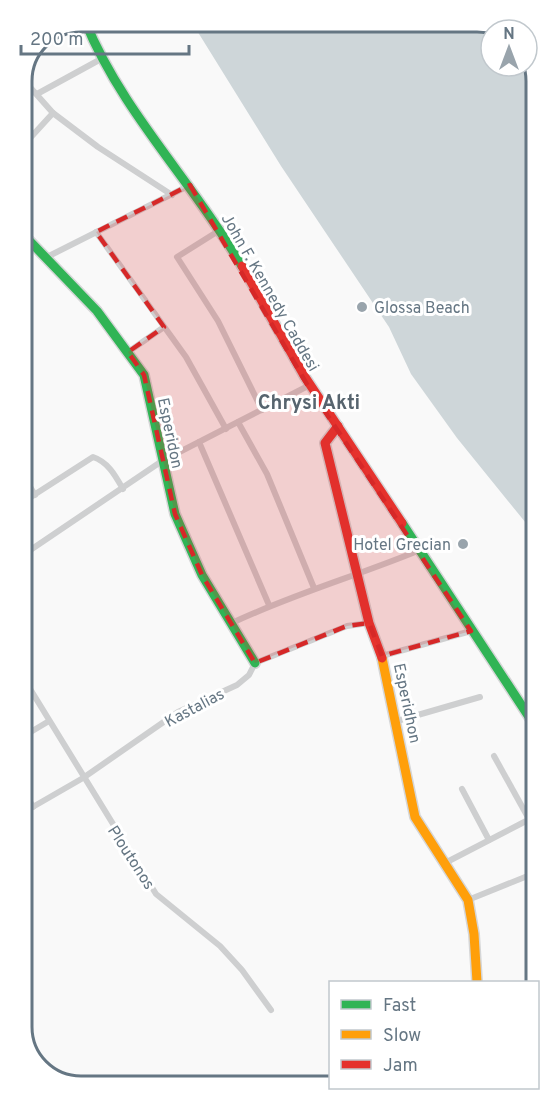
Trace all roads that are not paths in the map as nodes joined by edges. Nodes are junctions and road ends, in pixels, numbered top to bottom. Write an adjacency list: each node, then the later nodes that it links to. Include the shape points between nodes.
1 (90, 32): 2 (street, John F. Kennedy Caddesi)
2 (101, 59): 4 (street); 7 (street, John F. Kennedy Caddesi)
3 (32, 89): 4 (street)
4 (37, 94): 5 (street)
5 (53, 113): 6 (street); 8 (street)
6 (32, 135)
7 (190, 186): 8 (street); 9 (street, John F. Kennedy Caddesi)
8 (172, 195): 10 (street)
9 (220, 230): 15 (street, John F. Kennedy Caddesi); 16 (street, via 177,257 218,321)
10 (96, 232): 12 (street); 13 (street)
11 (32, 242): 12 (street, Esperidon)
12 (47, 256): 14 (street, Esperidon)
13 (164, 327): 14 (street); 19 (street, via 186,357)
14 (128, 352): 21 (street, Esperidon, via 144,375)
15 (308, 386): 16 (street); 18 (street, John F. Kennedy Caddesi)
16 (262, 411): 17 (street)
17 (238, 422): 19 (street); 29 (street, via 267,474)
18 (338, 426): 27 (street, John F. Kennedy Caddesi); 28 (street, Esperidhon, via 325,443)
19 (226, 429): 20 (street)
20 (199, 442): 21 (street); 30 (street)
21 (162, 461): 22 (street); 31 (street, Esperidon, via 175,514 202,575)
22 (123, 489): 24 (street, via 107,465 93,457); 26 (street)
23 (32, 490): 24 (street)
24 (35, 495): 25 (street)
25 (32, 497)
26 (32, 549)
27 (420, 550): 28 (street); 33 (street, John F. Kennedy Caddesi)
28 (357, 576): 29 (street); 32 (street, Esperidhon)
29 (314, 588): 30 (street)
30 (270, 605): 31 (street)
31 (232, 623): 35 (street, Esperidon)
32 (369, 623): 34 (street, Esperidhon); 35 (street, Kastalias, via 347,626)
33 (471, 631): 34 (street); 38 (street, John F. Kennedy Caddesi)
34 (382, 656): 40 (street, Esperidhon)
35 (255, 663): 43 (street, Kastalias, via 237,685 178,712)
36 (32, 692): 39 (street, Ploutonos)
37 (480, 697): 40 (street)
38 (526, 713)
39 (49, 721): 41 (street); 43 (street, Ploutonos)
40 (398, 721): 49 (street, Esperidhon, via 415,817)
41 (32, 731)
42 (494, 756): 46 (street)
43 (83, 778): 45 (street, Kastalias); 53 (street, Ploutonos, via 156,894 220,946)
44 (462, 789): 48 (street)
45 (33, 807)
46 (526, 816)
47 (526, 821): 48 (street)
48 (489, 840): 49 (street)
49 (445, 863): 51 (street, Esperidhon)
50 (526, 877): 51 (street)
51 (468, 900): 52 (street, Esperidhon)
52 (477, 981)
53 (271, 1010)

